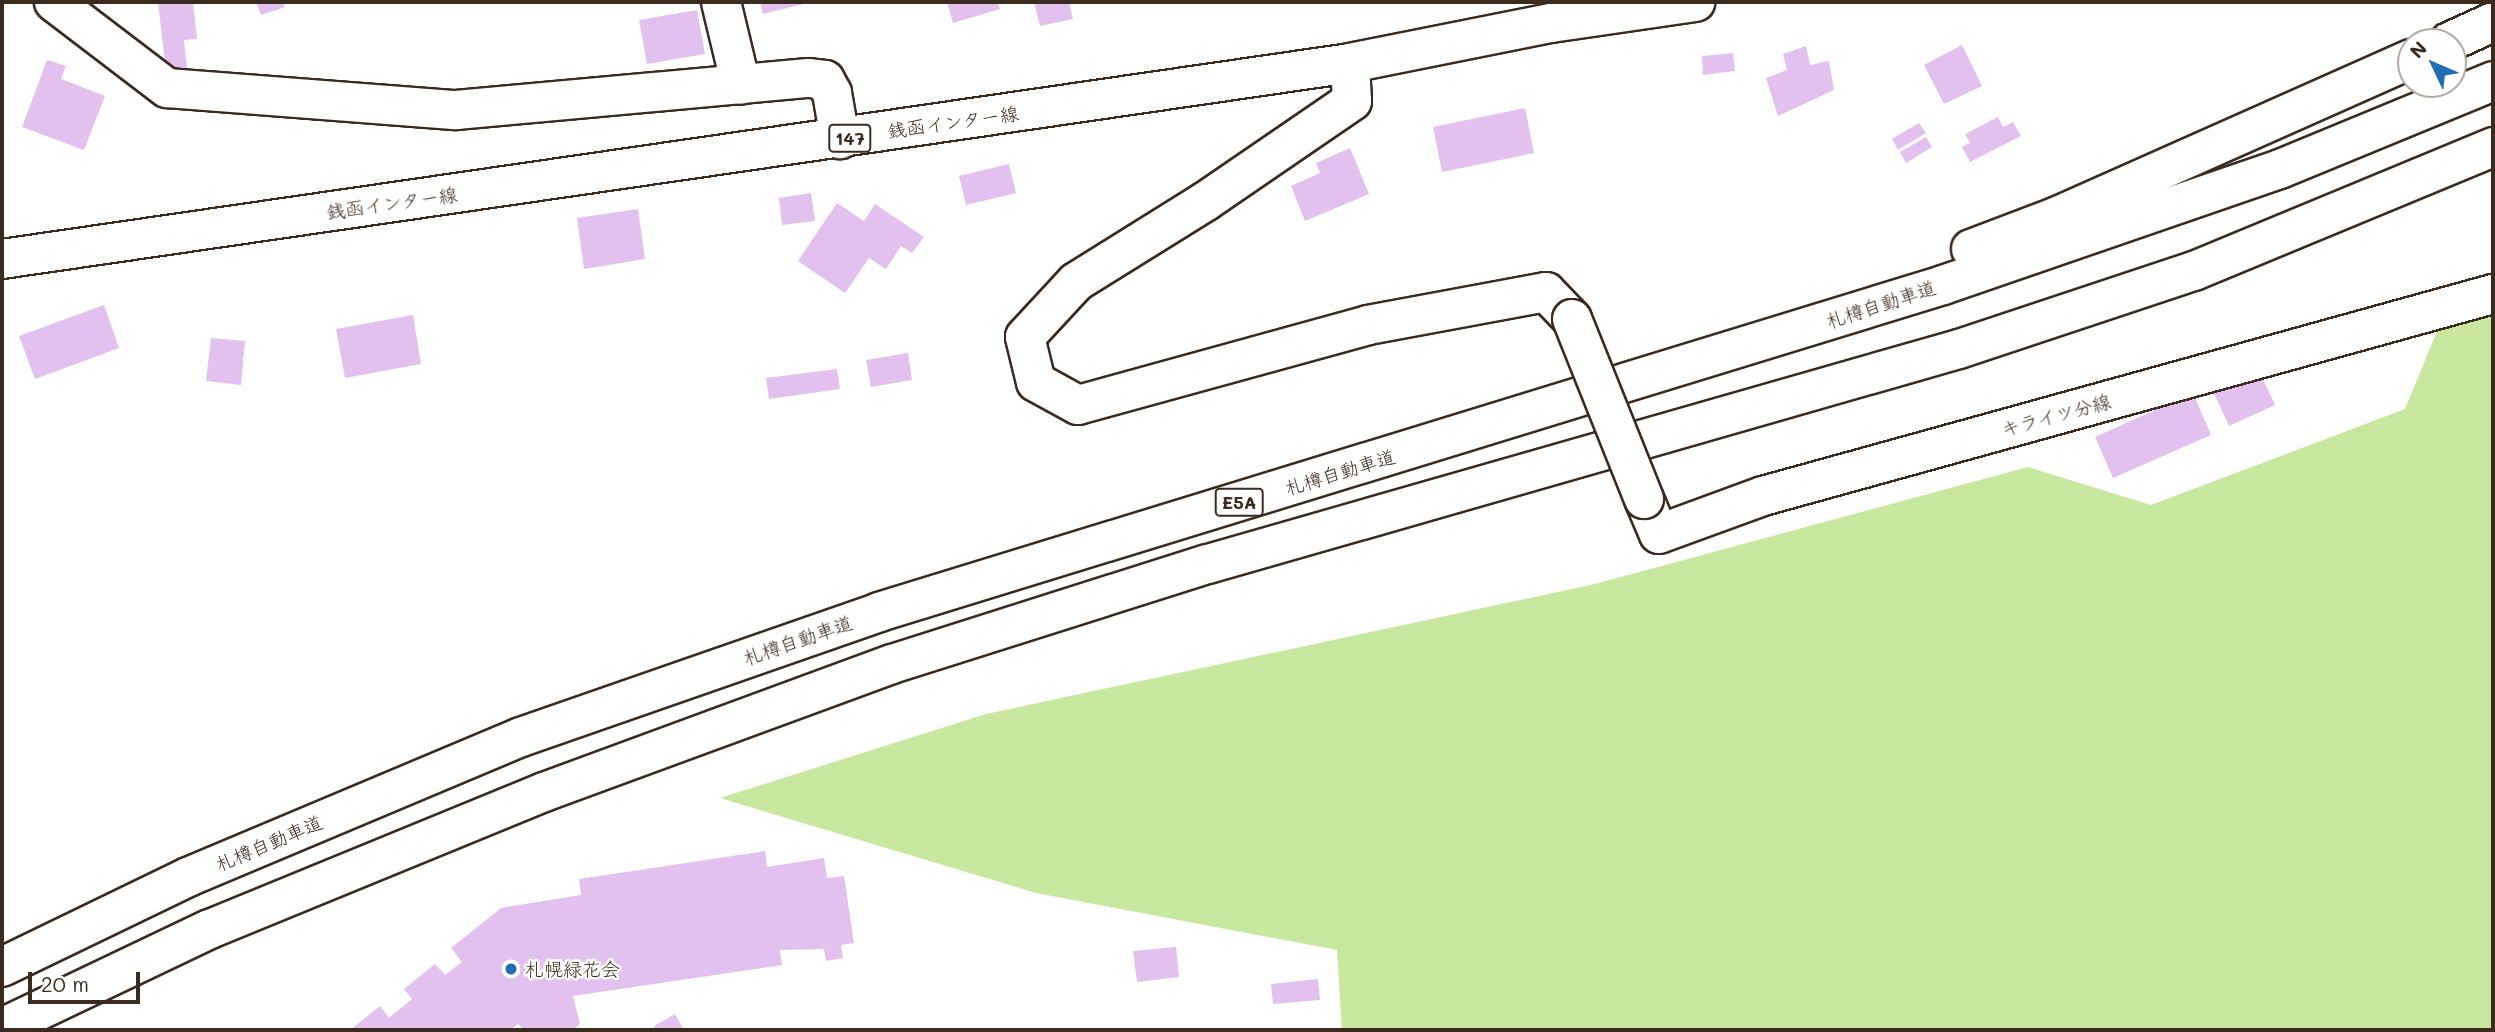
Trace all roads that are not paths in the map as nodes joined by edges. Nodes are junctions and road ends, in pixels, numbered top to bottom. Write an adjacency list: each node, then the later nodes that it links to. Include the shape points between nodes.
1 (54, 2): 10 (main road, via 167,88 456,110)
2 (721, 2): 10 (main road)
3 (1695, 2): 4 (main road, 銭函インター線 / 147)
4 (1550, 13): 7 (main road, 銭函インター線 / 147)
5 (2493, 22): 6 (main road)
6 (2467, 34)
7 (1350, 63): 11 (main road, 銭函インター線 / 147); 16 (main road, キライツ分線, bridge, via 1352,101 1206,201 1076,282 1025,337 1036,382 1078,405 1368,326 1546,292 1572,319 1659,534 1763,496)
8 (2397, 64): 17 (main road, via 2058,216 1747,332)
9 (2493, 81): 17 (main road, 札樽自動車道 / E5A, via 2280,170 1943,285)
10 (741, 85): 11 (main road, via 779,79 825,80 832,93)
11 (840, 139): 14 (main road, 銭函インター線 / 147)
12 (2493, 147): 15 (main road)
13 (2493, 169): 15 (main road, via 2306,243)
14 (2, 259)
15 (2194, 271): 19 (main road, via 1959,349 1208,564 892,664 518,802 210,929)
16 (2493, 294)
17 (1664, 373): 18 (main road, 札樽自動車道 / E5A, via 879,612 521,737 188,877)
18 (2, 967)
19 (2, 1028)

